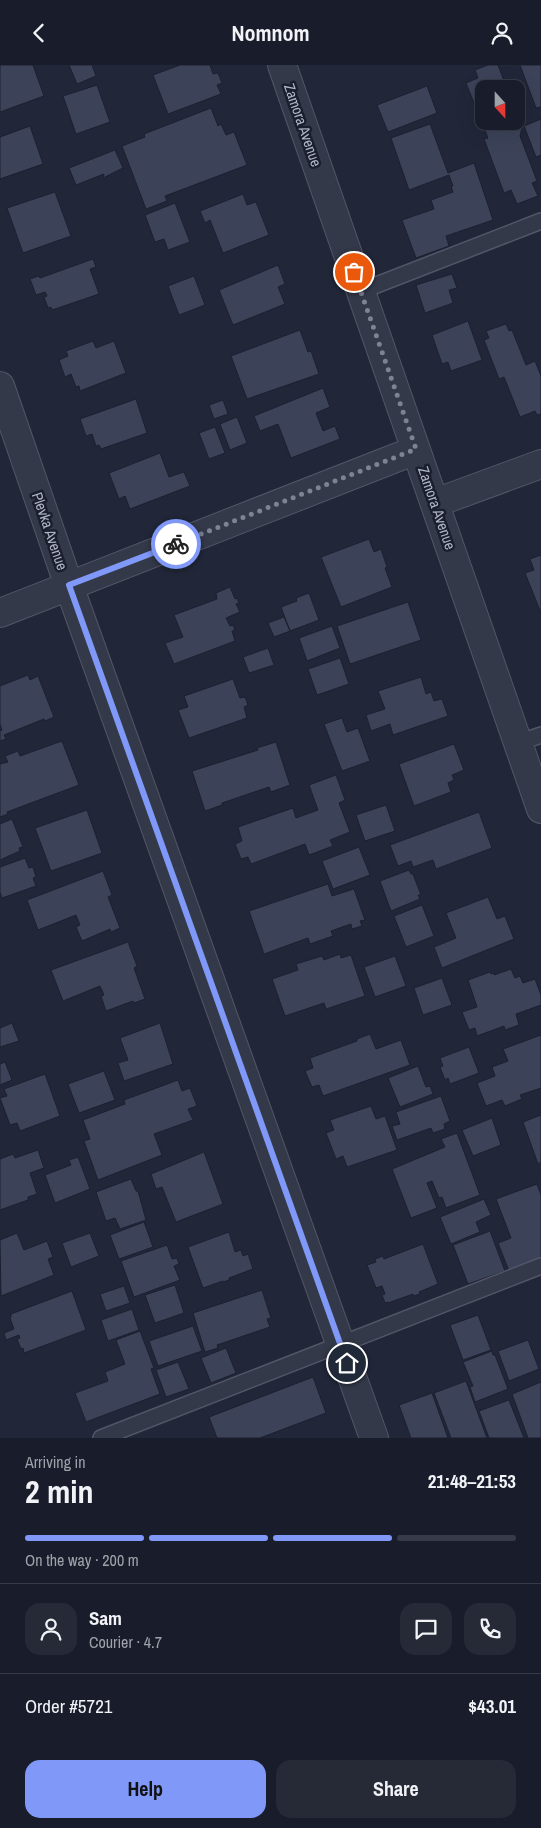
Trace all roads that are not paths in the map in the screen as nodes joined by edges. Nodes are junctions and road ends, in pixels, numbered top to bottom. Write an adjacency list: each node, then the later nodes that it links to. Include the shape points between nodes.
1 (282, 65): 3 (street, Zamora Avenue)
2 (541, 221): 3 (lane)
3 (361, 291): 5 (street, Zamora Avenue)
4 (0, 386): 8 (street, Plevka Avenue)
5 (416, 449): 7 (street, Zamora Avenue); 8 (street)
6 (541, 464): 7 (street)
7 (435, 503): 10 (street, Zamora Avenue)
8 (69, 585): 9 (street); 13 (street, Plevka Avenue)
9 (0, 613)
10 (530, 739): 11 (street, Zamora Avenue)
11 (541, 809)
12 (541, 1265): 13 (lane)
13 (340, 1344): 14 (lane); 15 (street, Plevka Avenue)
14 (101, 1438)
15 (374, 1438)

